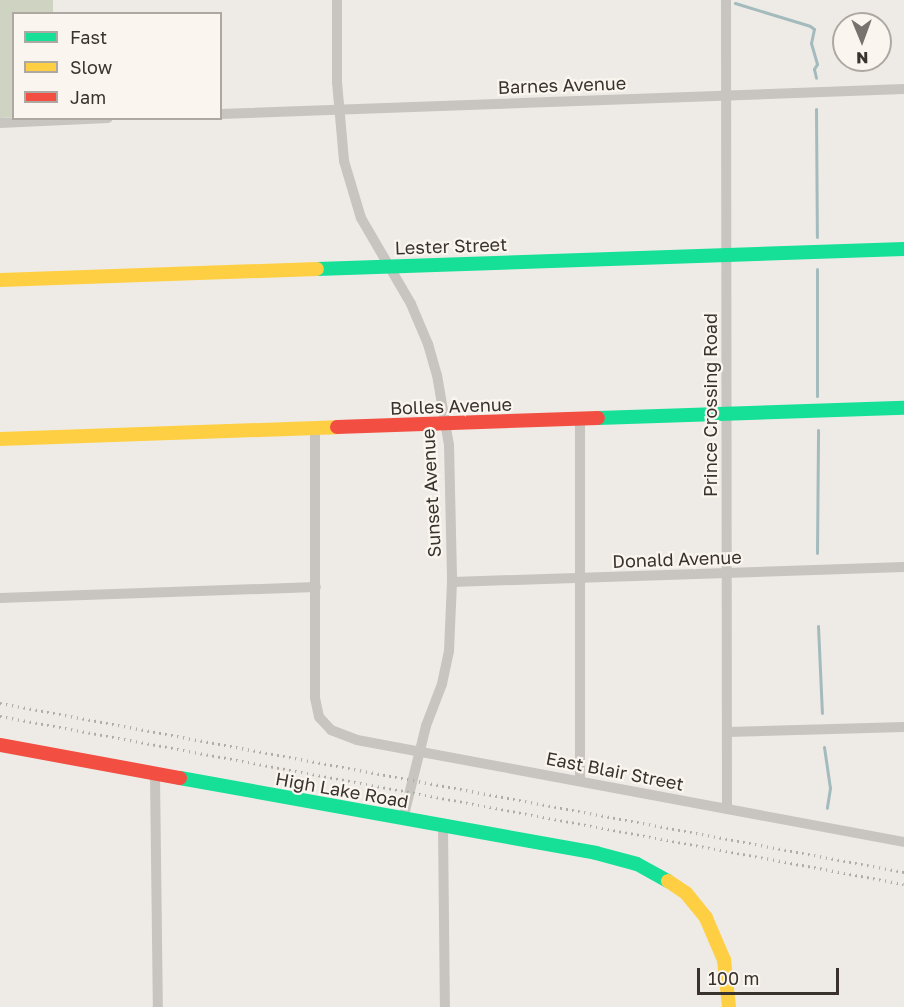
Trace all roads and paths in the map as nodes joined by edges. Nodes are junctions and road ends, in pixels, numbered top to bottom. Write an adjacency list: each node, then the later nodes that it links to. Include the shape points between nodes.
1 (337, 0): 5 (street, Sunset Avenue)
2 (726, 0): 4 (street, Prince Crossing Road)
3 (904, 89): 4 (street, Barnes Avenue)
4 (726, 95): 5 (street, Barnes Avenue); 10 (street, Prince Crossing Road)
5 (338, 109): 6 (street, Barnes Avenue); 11 (street, Sunset Avenue, via 351,189 372,240)
6 (222, 114)
7 (65, 120): 8 (street)
8 (0, 123)
9 (904, 249): 10 (street, Lester Street)
10 (726, 255): 11 (street, Lester Street); 14 (street, Prince Crossing Road)
11 (388, 266): 12 (street, Lester Street); 16 (street, Sunset Avenue, via 428,344)
12 (0, 280)
13 (904, 408): 14 (street, Bolles Avenue)
14 (726, 414): 15 (street, Bolles Avenue); 20 (street, Prince Crossing Road)
15 (580, 419): 16 (street, Bolles Avenue); 21 (street)
16 (445, 424): 17 (street, Bolles Avenue); 22 (street, Sunset Avenue, via 450,468)
17 (315, 429): 18 (street, Bolles Avenue); 23 (street)
18 (0, 439)
19 (904, 567): 20 (street, Donald Avenue)
20 (726, 573): 21 (street, Donald Avenue); 26 (street, Prince Crossing Road)
21 (580, 578): 22 (street, Donald Avenue); 30 (street)
22 (452, 582): 28 (street, Sunset Avenue, via 446,669)
23 (316, 587): 24 (street); 28 (street, East Blair Street, via 315,698 319,717 347,738)
24 (0, 598)
25 (904, 727): 26 (street)
26 (727, 732): 31 (street, Prince Crossing Road)
27 (0, 746): 29 (street, High Lake Road)
28 (419, 751): 30 (street, East Blair Street); 32 (street, Sunset Avenue)
29 (155, 774): 32 (street, High Lake Road); 35 (street)
30 (580, 781): 31 (street, East Blair Street)
31 (727, 809): 34 (street, East Blair Street)
32 (403, 819): 33 (street, High Lake Road)
33 (442, 826): 36 (street); 37 (street, High Lake Road, via 622,859 673,883 698,906 714,930 724,960)
34 (904, 842)
35 (158, 1007)
36 (445, 1007)
37 (729, 1007)

